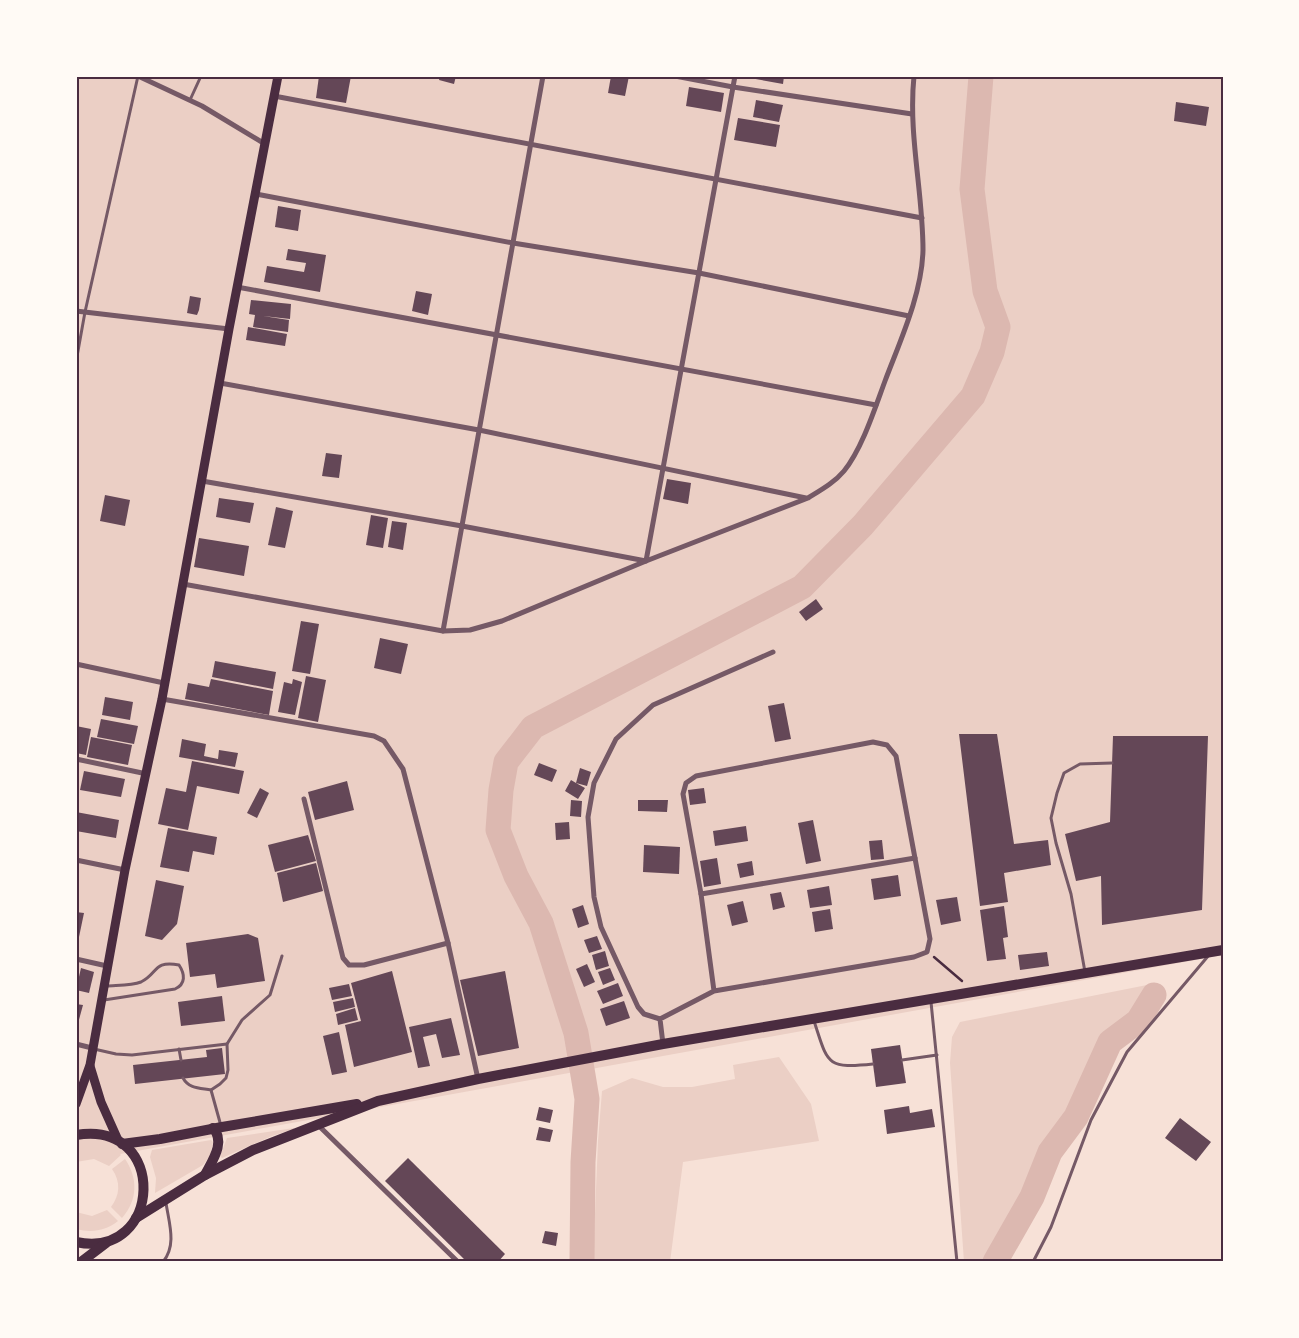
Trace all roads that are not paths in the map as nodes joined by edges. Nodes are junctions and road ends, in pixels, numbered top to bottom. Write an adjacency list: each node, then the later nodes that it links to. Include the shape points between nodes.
1 (138, 76): 10 (street); 21 (lane)
2 (201, 76): 10 (lane)
3 (278, 76): 9 (main road)
4 (543, 76): 13 (street)
5 (675, 76): 8 (street)
6 (735, 76): 8 (street)
7 (914, 76): 11 (street)
8 (733, 87): 11 (street); 14 (street)
9 (274, 96): 12 (main road); 13 (street)
10 (190, 100): 12 (street)
11 (912, 114): 16 (street)
12 (266, 144): 15 (main road)
13 (531, 145): 14 (street); 17 (street)
14 (716, 179): 16 (street); 18 (street)
15 (256, 194): 17 (street); 19 (main road)
16 (922, 218): 22 (street, via 923,252)
17 (513, 243): 18 (street); 24 (street)
18 (699, 273): 22 (street); 26 (street)
19 (238, 287): 23 (main road); 24 (street)
20 (76, 311): 21 (street)
21 (85, 312): 23 (street); 25 (lane)
22 (909, 316): 28 (street)
23 (229, 329): 27 (main road)
24 (496, 336): 26 (street); 29 (street)
25 (76, 362)
26 (682, 368): 28 (street); 30 (street)
27 (220, 383): 29 (street); 31 (main road)
28 (876, 405): 32 (street, via 855,454 844,470 829,486)
29 (479, 430): 30 (street); 33 (street)
30 (663, 469): 32 (street); 34 (street)
31 (202, 481): 33 (street); 35 (main road)
32 (808, 498): 34 (street)
33 (462, 526): 34 (street); 36 (street)
34 (646, 560): 36 (street, via 502,622 470,630)
35 (183, 584): 36 (street); 39 (main road)
36 (443, 631)
37 (773, 652): 60 (street, via 653,705 616,739 594,783 588,817 594,897 601,927 638,1007 644,1014)
38 (76, 664): 39 (street)
39 (164, 683): 40 (main road)
40 (162, 699): 43 (main road); 49 (street, via 374,736 384,741 403,769)
41 (76, 759): 43 (street)
42 (1112, 763): 55 (lane, via 1080,764 1064,774 1051,818 1071,894)
43 (147, 774): 47 (main road)
44 (304, 799): 49 (street, via 343,958 349,965 364,965)
45 (915, 858): 48 (street); 48 (street, via 896,756 887,744 873,742 696,776 686,783 683,794); 57 (street, via 930,938 927,952 914,957)
46 (76, 860): 47 (street)
47 (125, 870): 54 (main road)
48 (701, 894): 57 (street)
49 (448, 943): 73 (street)
50 (1223, 950): 51 (main road)
51 (1212, 951): 55 (main road); 90 (lane, via 1127,1052 1090,1120 1051,1227)
52 (282, 956): 63 (lane, via 270,995 242,1020)
53 (76, 959): 54 (street)
54 (107, 966): 56 (main road)
55 (1085, 972): 58 (main road)
56 (104, 986): 59 (main road); 59 (lane, via 142,981 156,968 171,964 178,965 184,979 175,989)
57 (714, 991): 60 (street)
58 (931, 999): 61 (main road); 67 (lane)
59 (101, 1001): 65 (main road)
60 (660, 1019): 64 (street)
61 (813, 1020): 64 (main road); 70 (lane, via 824,1053 834,1063 848,1067)
62 (76, 1044): 65 (street)
63 (227, 1044): 66 (lane); 74 (lane, via 226,1078)
64 (663, 1044): 73 (main road)
65 (92, 1048): 66 (lane, via 116,1054); 71 (main road)
66 (179, 1049): 68 (lane)
67 (937, 1055): 69 (lane); 89 (lane)
68 (180, 1060)
69 (902, 1060)
70 (873, 1064)
71 (90, 1066): 76 (main road); 80 (main road, via 101,1102)
72 (183, 1078): 74 (lane, via 193,1087)
73 (478, 1079): 75 (main road)
74 (211, 1090): 78 (lane)
75 (378, 1101): 77 (main road); 78 (main road)
76 (76, 1104)
77 (318, 1124): 81 (main road, via 253,1150); 88 (street)
78 (218, 1127): 80 (main road, via 160,1139); 81 (main road, via 217,1149)
79 (76, 1135): 80 (main road, via 97,1134)
80 (120, 1142): 83 (main road, via 137,1160 144,1180 144,1197)
81 (205, 1175): 82 (main road)
82 (166, 1200): 83 (main road); 87 (lane, via 172,1240 170,1252)
83 (136, 1218): 84 (main road)
84 (113, 1238): 85 (main road, via 97,1243); 86 (main road)
85 (76, 1242)
86 (81, 1262)
87 (163, 1262)
88 (458, 1262)
89 (957, 1262)
90 (1033, 1262)

